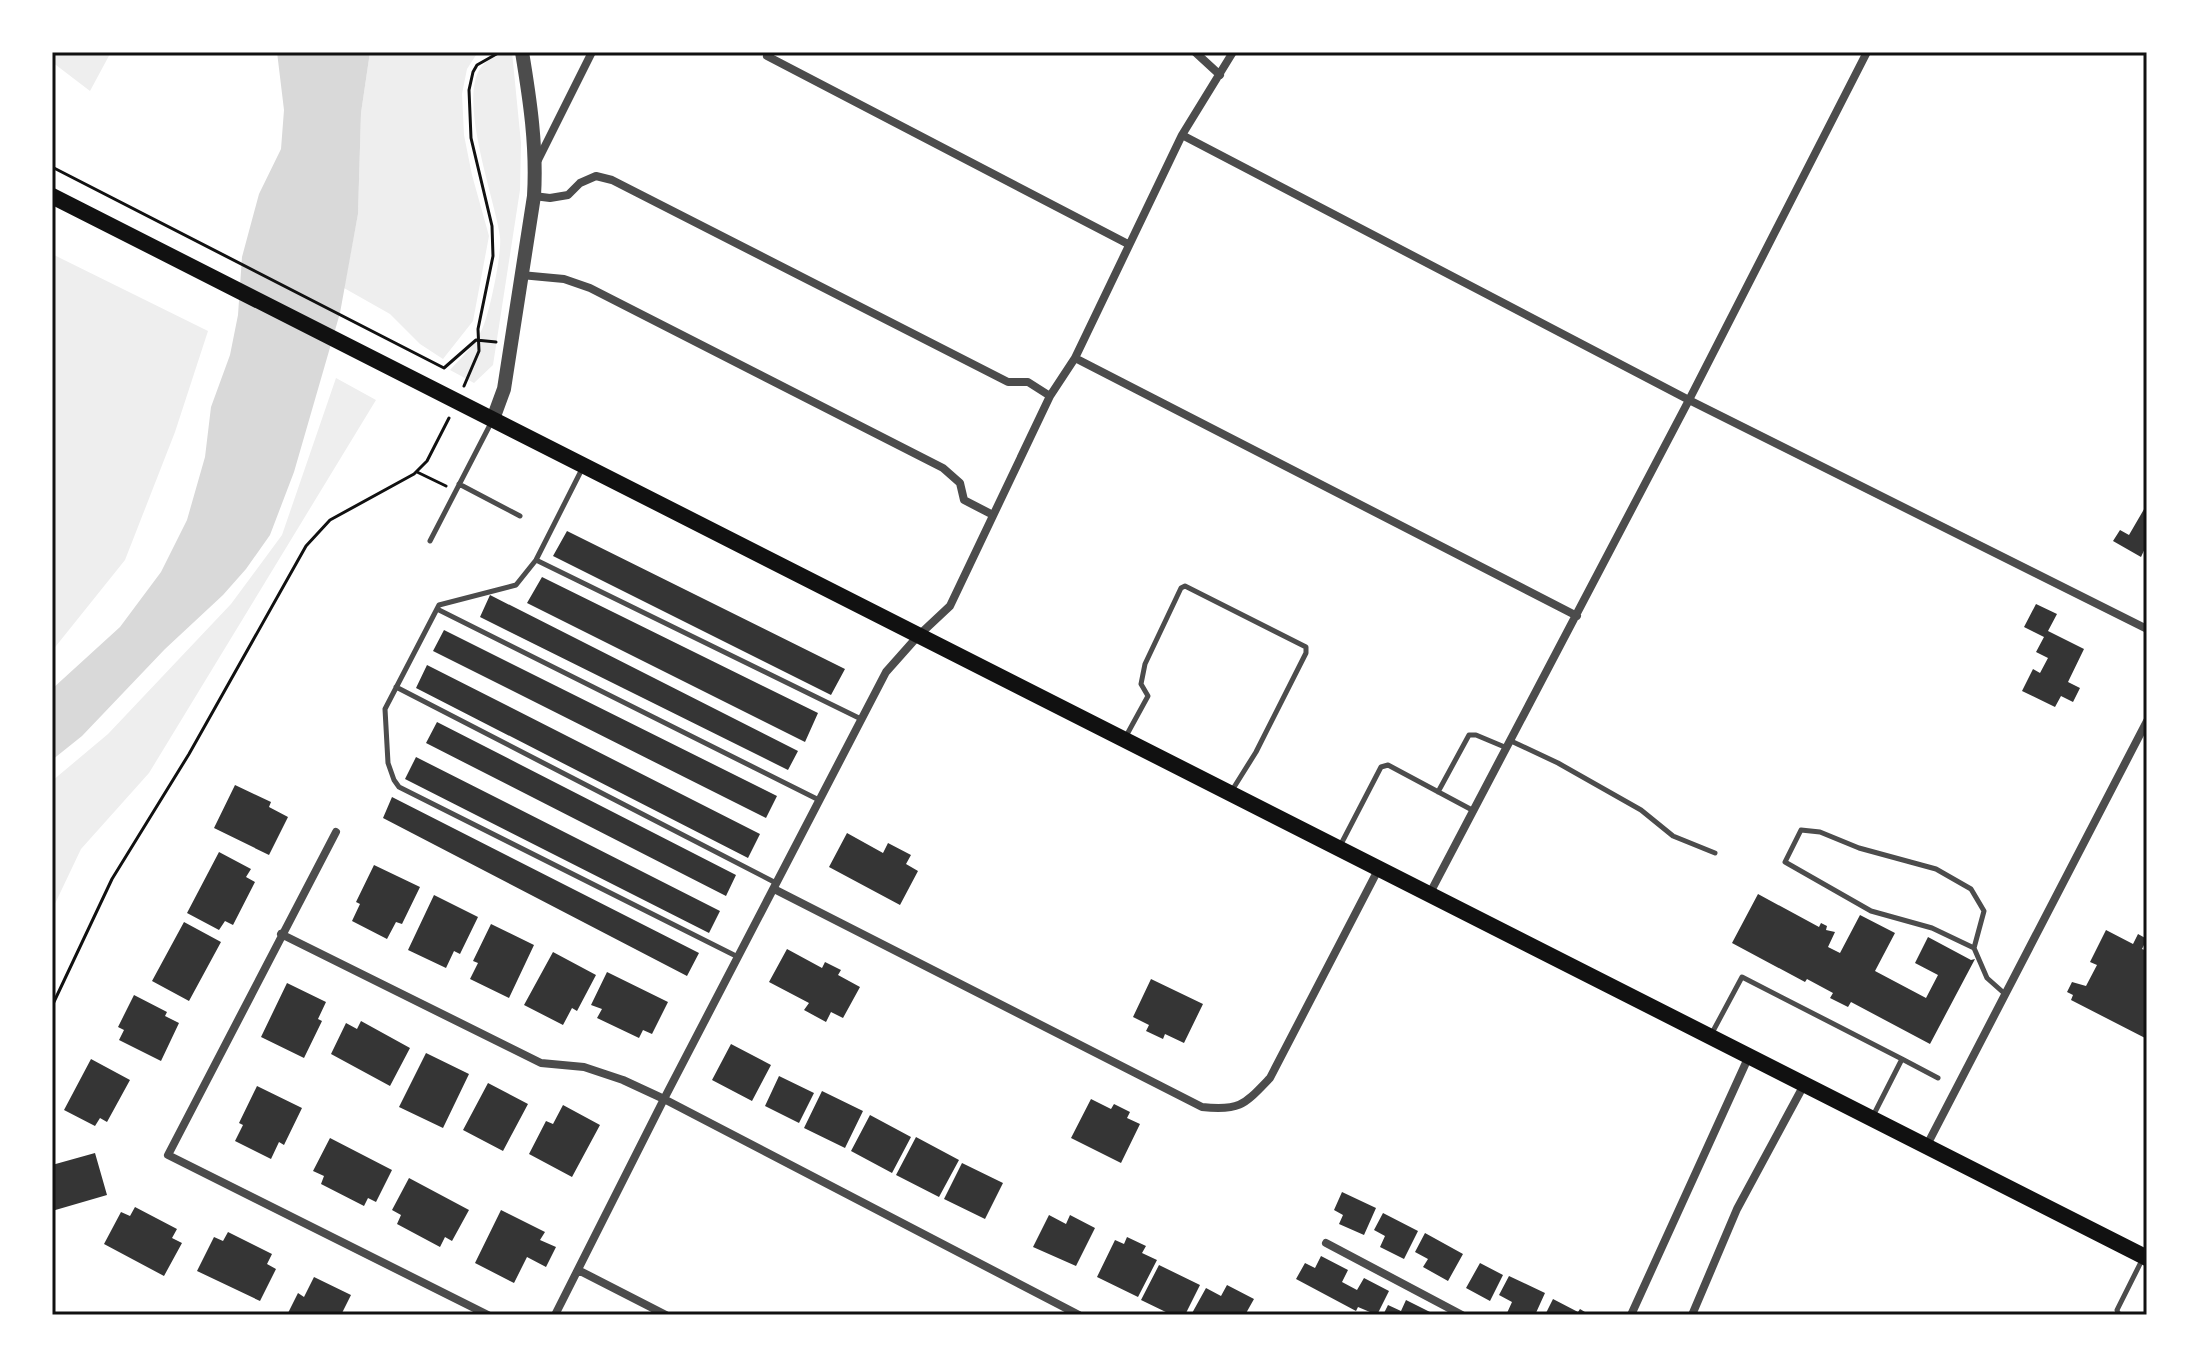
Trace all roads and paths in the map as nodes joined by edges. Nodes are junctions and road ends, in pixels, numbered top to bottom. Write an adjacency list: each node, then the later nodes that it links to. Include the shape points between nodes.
1 (500, 52): 16 (path, via 477,65 469,90 471,138 493,237)
2 (522, 52): 10 (street)
3 (592, 52): 10 (street)
4 (1195, 52): 8 (street)
5 (1233, 52): 8 (street)
6 (1867, 52): 19 (street)
7 (767, 56): 14 (street)
8 (1220, 75): 9 (street)
9 (1182, 135): 14 (street); 19 (street)
10 (536, 165): 13 (street)
11 (52, 167): 16 (path, via 444,368)
12 (52, 196): 20 (main road)
13 (534, 196): 15 (street); 18 (street, via 568,195 596,176 612,180 1008,382 1028,382)
14 (1128, 244): 17 (street)
15 (521, 275): 21 (street, via 504,389); 26 (street, via 564,279 590,288 943,468 960,483 964,500)
16 (476, 340): 20 (path, via 477,358)
17 (1075, 358): 18 (street); 31 (street)
18 (1050, 396): 26 (street)
19 (1689, 400): 31 (street); 32 (street)
20 (457, 401): 21 (main road); 23 (path)
21 (493, 419): 22 (main road); 24 (lane)
22 (584, 465): 29 (lane); 33 (main road)
23 (417, 472): 25 (path); 53 (path, via 330,520 306,546 112,879)
24 (459, 484): 25 (lane); 27 (lane)
25 (456, 491): 28 (lane)
26 (993, 515): 33 (street, via 950,606)
27 (520, 516)
28 (430, 541)
29 (536, 560): 30 (lane, via 516,585); 35 (lane)
30 (437, 609): 34 (lane); 41 (lane)
31 (1577, 616): 38 (street)
32 (2147, 629)
33 (918, 636): 35 (street, via 886,672); 37 (main road)
34 (396, 687): 47 (lane); 51 (lane, via 385,709 388,763 399,787)
35 (862, 720): 41 (street)
36 (2147, 721): 52 (street)
37 (1124, 739): 40 (main road); 40 (lane, via 1148,696 1141,684 1145,664 1185,586 1306,647)
38 (1509, 744): 39 (lane, via 1469,735); 42 (street); 45 (lane, via 1558,763 1641,810 1673,836)
39 (1438, 792): 42 (lane); 44 (lane, via 1388,765 1381,767)
40 (1231, 793): 44 (main road)
41 (820, 801): 47 (street)
42 (1474, 811): 48 (street)
43 (336, 832): 49 (street)
44 (1340, 847): 46 (main road)
45 (1715, 853)
46 (1380, 868): 47 (street, via 1270,1078 1246,1103 1225,1109 1202,1107); 48 (main road)
47 (776, 886): 51 (street)
48 (1430, 893): 54 (main road)
49 (281, 934): 59 (street, via 541,1063 584,1067); 65 (street, via 168,1155)
50 (1974, 948): 50 (lane, via 1932,928 1871,911 1785,862 1801,830 1936,869 1971,889 1984,911); 52 (lane, via 1987,978)
51 (738, 957): 59 (street)
52 (2005, 994): 61 (street)
53 (52, 1006)
54 (1710, 1035): 55 (main road); 56 (lane, via 1742,977)
55 (1749, 1055): 58 (main road); 70 (street)
56 (1902, 1059): 57 (lane); 60 (lane)
57 (1938, 1078)
58 (1805, 1083): 60 (main road); 71 (street, via 1737,1209)
59 (664, 1099): 64 (street); 68 (street)
60 (1872, 1117): 61 (main road)
61 (1927, 1145): 63 (main road)
62 (1326, 1243): 69 (street)
63 (2145, 1257): 72 (lane)
64 (580, 1271): 66 (street); 67 (street)
65 (488, 1315)
66 (555, 1315)
67 (666, 1315)
68 (1079, 1315)
69 (1462, 1315)
70 (1631, 1315)
71 (1692, 1315)
72 (2119, 1315)

